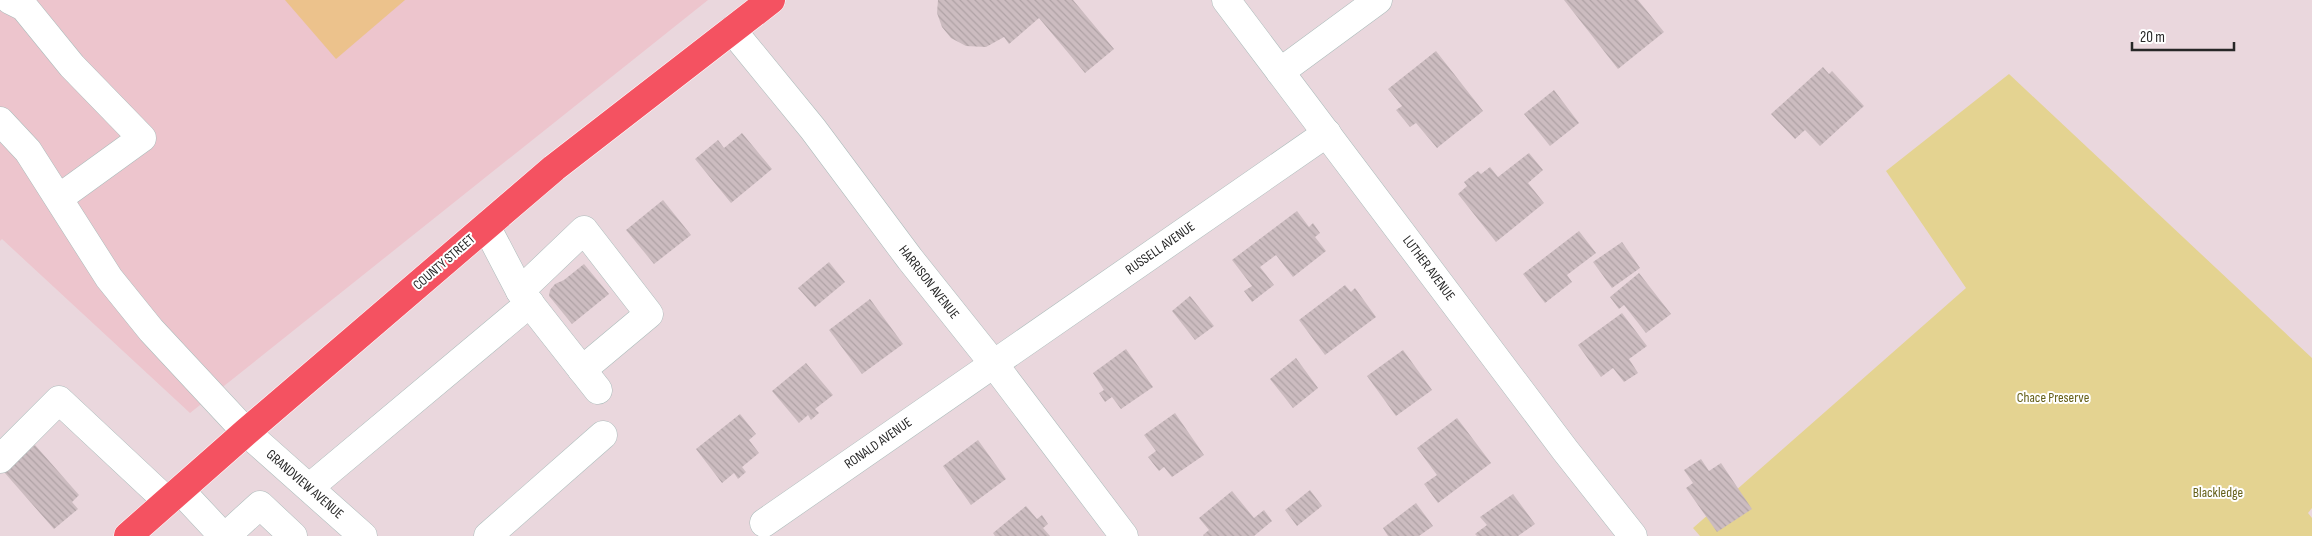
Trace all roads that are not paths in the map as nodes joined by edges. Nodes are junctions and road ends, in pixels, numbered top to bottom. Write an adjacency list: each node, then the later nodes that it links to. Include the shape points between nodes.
1 (10, 0): 9 (street, via 24,7 72,66 142,138)
2 (771, 0): 5 (main road, COUNTY STREET)
3 (1226, 0): 6 (street, LUTHER AVENUE)
4 (1378, 0): 6 (street)
5 (732, 30): 10 (main road, COUNTY STREET, via 554,168); 12 (street, HARRISON AVENUE)
6 (1280, 72): 8 (street, LUTHER AVENUE)
7 (0, 121): 9 (street, GRANDVIEW AVENUE, via 28,151)
8 (1326, 132): 12 (street, RUSSELL AVENUE); 25 (street, LUTHER AVENUE)
9 (59, 198): 13 (street, GRANDVIEW AVENUE, via 124,298)
10 (486, 226): 11 (street); 13 (main road, COUNTY STREET)
11 (525, 297): 11 (street, via 584,230 649,314 590,380); 16 (street)
12 (993, 363): 18 (street, RONALD AVENUE); 24 (street, HARRISON AVENUE)
13 (246, 432): 16 (street, GRANDVIEW AVENUE); 17 (main road, COUNTY STREET)
14 (603, 435): 23 (street)
15 (0, 459): 17 (street, via 59,400)
16 (310, 487): 22 (street, GRANDVIEW AVENUE)
17 (174, 496): 19 (main road, COUNTY STREET); 20 (street)
18 (764, 523)
19 (128, 536)
20 (224, 536): 21 (street, via 260,504)
21 (293, 536)
22 (363, 536)
23 (488, 536)
24 (1124, 536)
25 (1633, 536)

